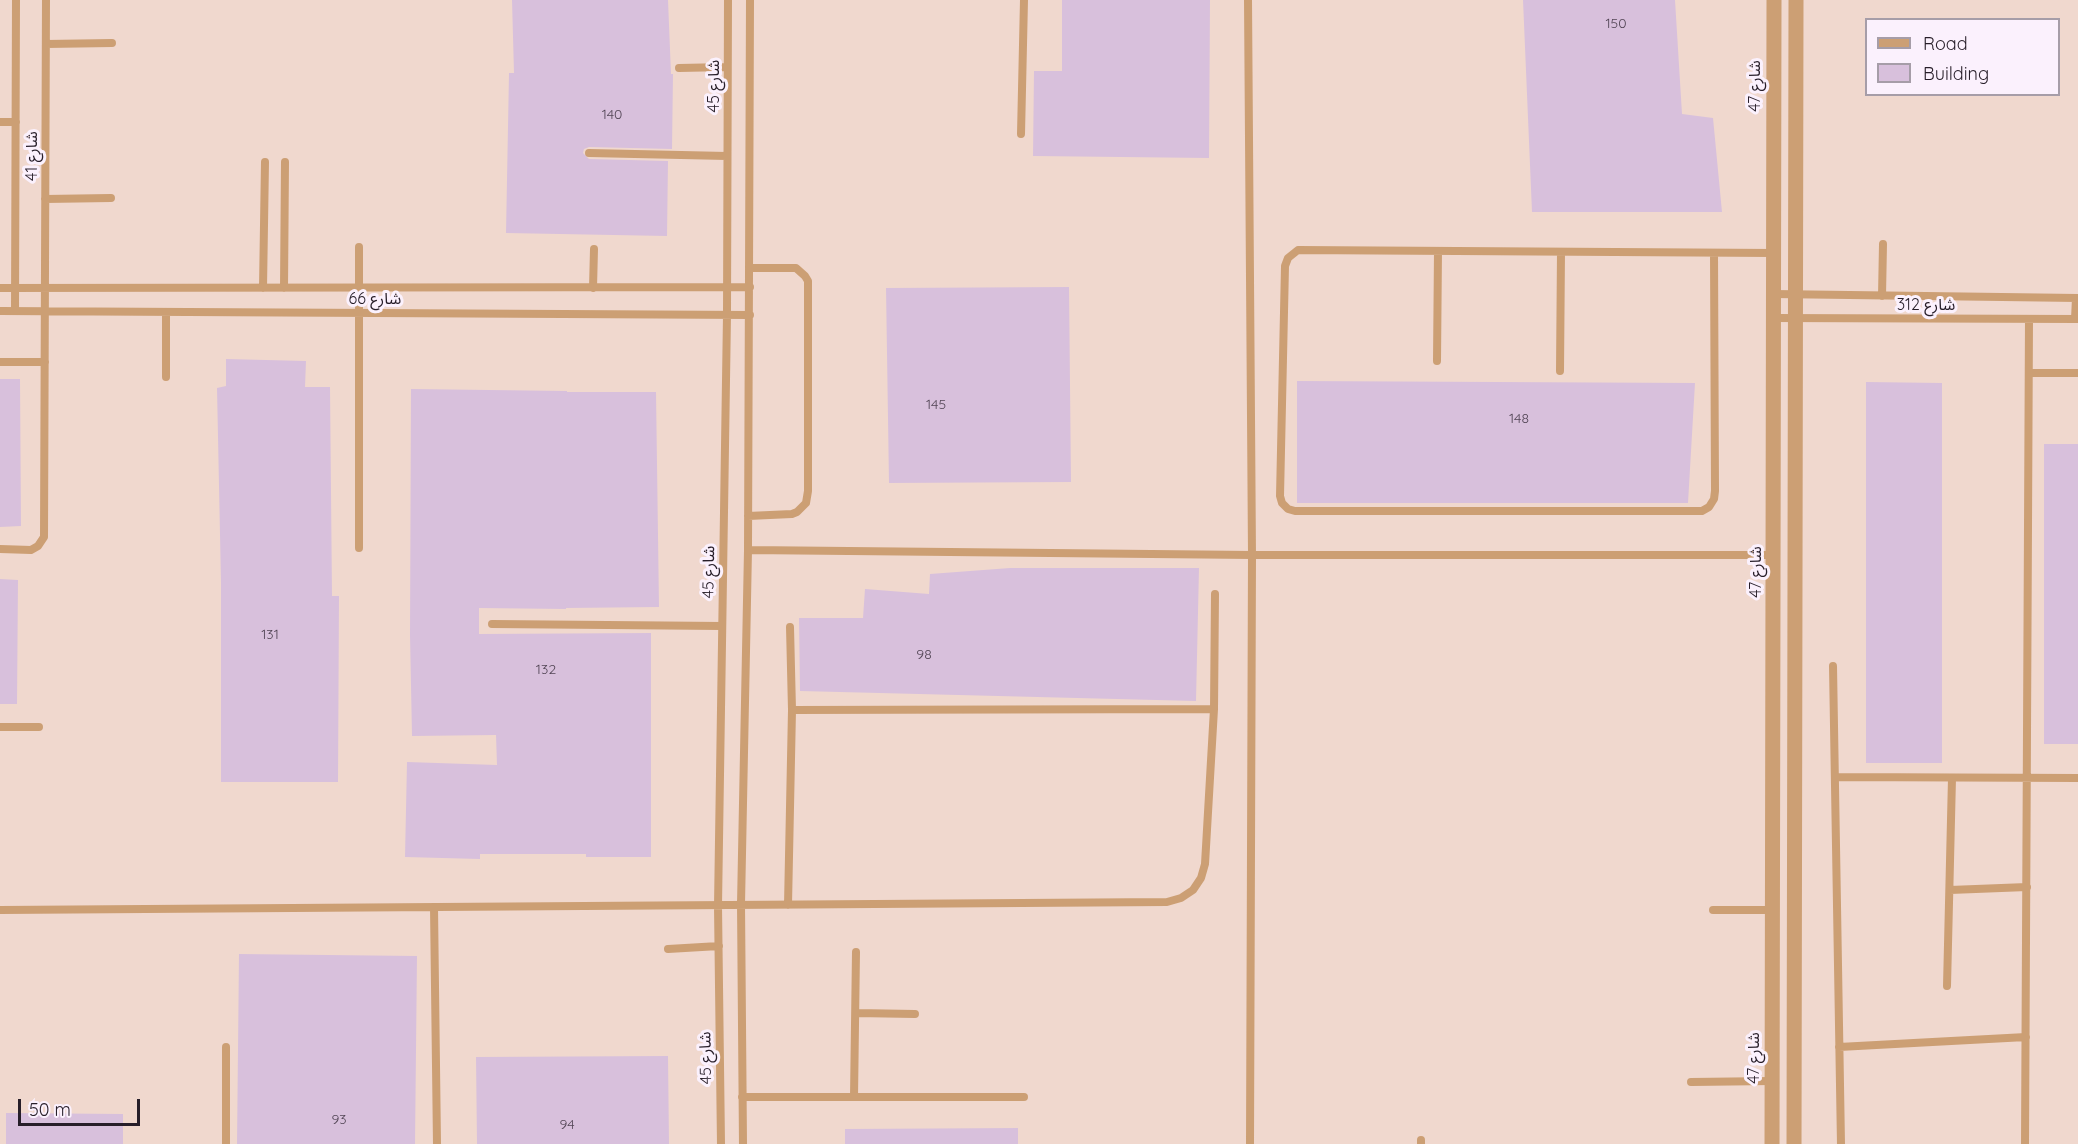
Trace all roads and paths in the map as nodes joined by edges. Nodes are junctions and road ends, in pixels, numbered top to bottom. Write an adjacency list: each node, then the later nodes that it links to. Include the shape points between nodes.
1 (16, 0): 14 (lane, شارع 41)
2 (46, 0): 10 (lane, شارع 41)
3 (728, 0): 12 (lane, شارع 45)
4 (750, 0): 29 (lane)
5 (1024, 0): 15 (lane)
6 (1248, 0): 65 (lane)
7 (1774, 0): 28 (street, شارع 47)
8 (1796, 0): 40 (street)
9 (112, 43): 10 (lane)
10 (46, 44): 21 (lane, شارع 41)
11 (679, 68): 12 (lane)
12 (727, 68): 17 (lane, شارع 45)
13 (0, 122): 14 (lane)
14 (16, 122): 33 (lane, شارع 41)
15 (1022, 134)
16 (590, 153): 17 (lane)
17 (727, 156): 30 (lane, شارع 45)
18 (265, 162): 35 (lane)
19 (285, 162): 36 (lane)
20 (111, 198): 21 (lane)
21 (45, 199): 34 (lane, شارع 41)
22 (1883, 244): 41 (lane)
23 (359, 247): 37 (lane)
24 (594, 249): 38 (lane)
25 (1438, 251): 26 (lane); 27 (lane, via 1298,250 1288,258 1280,496 1288,509 1702,511 1709,507 1715,490); 54 (lane)
26 (1561, 252): 27 (lane); 57 (lane)
27 (1714, 253): 28 (lane)
28 (1773, 254): 39 (street, شارع 47)
29 (750, 268): 31 (lane); 61 (lane, via 796,268 808,281 808,469 807,497 802,508 792,514)
30 (727, 287): 31 (lane, شارع 66); 38 (lane, شارع 66); 48 (lane, شارع 45)
31 (750, 287): 49 (lane)
32 (0, 288): 33 (lane, شارع 66)
33 (15, 288): 34 (lane, شارع 66); 44 (lane, شارع 41)
34 (45, 288): 35 (lane, شارع 66); 45 (lane, شارع 41)
35 (263, 288): 36 (lane, شارع 66)
36 (284, 288): 37 (lane, شارع 66)
37 (358, 288): 38 (lane, شارع 66); 47 (lane)
38 (593, 288)
39 (1773, 294): 40 (lane, شارع 312); 50 (street, شارع 47)
40 (1796, 295): 41 (lane, شارع 312); 51 (street)
41 (1882, 296): 42 (lane, شارع 312)
42 (2077, 298): 53 (lane)
43 (0, 311): 44 (lane, شارع 66)
44 (15, 311): 45 (lane, شارع 66)
45 (44, 311): 46 (lane, شارع 66); 56 (lane, شارع 41)
46 (166, 312): 47 (lane, شارع 66); 60 (lane)
47 (358, 313): 48 (lane, شارع 66); 62 (lane)
48 (727, 315): 49 (lane, شارع 66); 69 (lane, شارع 45)
49 (750, 315): 61 (lane)
50 (1773, 318): 51 (lane, شارع 312); 66 (street, شارع 47)
51 (1795, 318): 52 (lane, شارع 312); 109 (street)
52 (2029, 319): 53 (lane, شارع 312); 58 (lane)
53 (2077, 319)
54 (1437, 361)
55 (0, 362): 56 (lane)
56 (45, 362): 63 (lane, شارع 41, via 44,537 31,550)
57 (1560, 371)
58 (2029, 373): 59 (lane); 78 (lane)
59 (2078, 373)
60 (166, 376)
61 (748, 516): 64 (lane)
62 (359, 548)
63 (0, 549)
64 (748, 550): 65 (lane); 82 (lane)
65 (1252, 555): 66 (lane); 107 (lane)
66 (1774, 555): 88 (street, شارع 47)
67 (1215, 594): 72 (lane)
68 (492, 624): 69 (lane)
69 (722, 626): 84 (lane, شارع 45)
70 (790, 627): 73 (lane)
71 (1833, 666): 76 (lane)
72 (1214, 709): 73 (lane); 83 (lane, via 1205,864 1202,878 1181,898 1167,902)
73 (792, 710): 83 (lane)
74 (0, 727): 75 (lane)
75 (39, 727)
76 (1835, 777): 77 (lane); 97 (lane)
77 (1952, 778): 78 (lane); 81 (lane)
78 (2027, 778): 79 (lane); 80 (lane)
79 (2078, 778)
80 (2026, 887): 81 (lane); 95 (lane)
81 (1950, 890): 92 (lane)
82 (741, 904): 83 (lane); 84 (lane); 100 (lane)
83 (788, 904)
84 (718, 906): 85 (lane); 89 (lane, شارع 45)
85 (434, 907): 86 (lane); 104 (lane)
86 (0, 910)
87 (1713, 910): 88 (lane)
88 (1772, 910): 98 (street, شارع 47)
89 (719, 946): 90 (lane); 105 (lane, شارع 45)
90 (668, 949)
91 (856, 952): 93 (lane)
92 (1947, 986)
93 (856, 1013): 94 (lane); 101 (lane)
94 (915, 1014)
95 (2026, 1037): 97 (lane); 111 (lane)
96 (226, 1047): 103 (lane)
97 (1839, 1047): 110 (lane)
98 (1772, 1081): 99 (lane); 108 (street, شارع 47)
99 (1691, 1082)
100 (742, 1097): 101 (lane); 106 (lane)
101 (855, 1097): 102 (lane)
102 (1024, 1097)
103 (226, 1144)
104 (437, 1144)
105 (721, 1144)
106 (743, 1144)
107 (1250, 1144)
108 (1772, 1144)
109 (1794, 1144)
110 (1841, 1144)
111 (2025, 1144)

